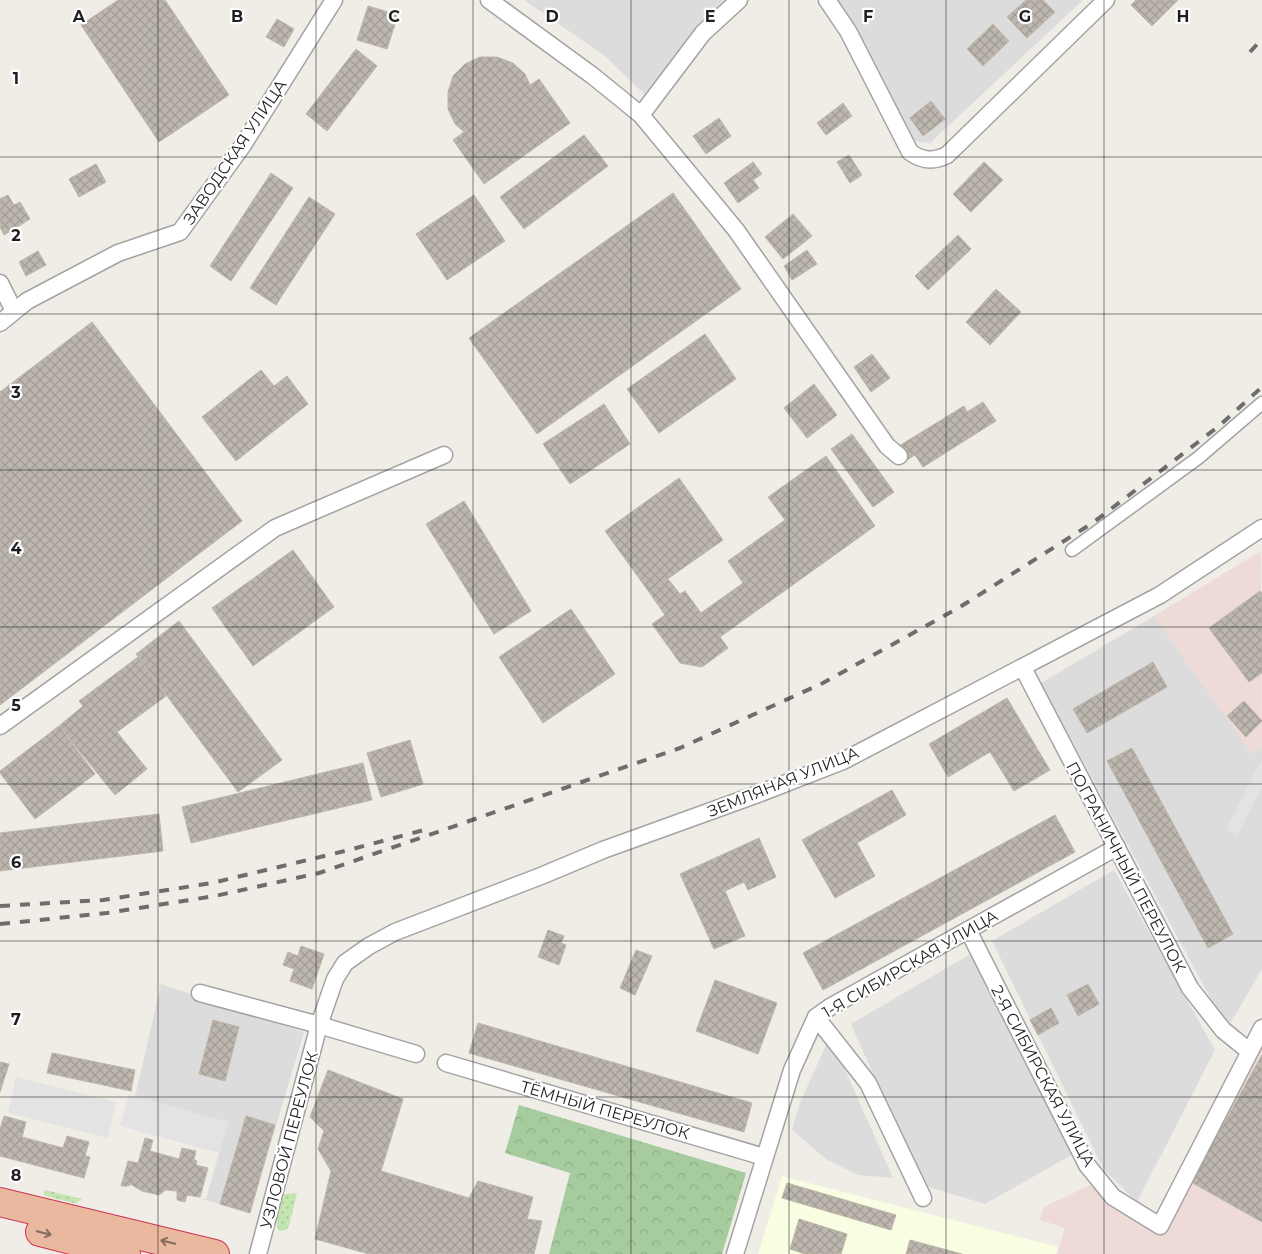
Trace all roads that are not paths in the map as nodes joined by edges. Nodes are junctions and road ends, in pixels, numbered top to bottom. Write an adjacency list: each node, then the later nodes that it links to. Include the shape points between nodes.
1 (489, 0): 6 (street, via 593,76)
2 (739, 0): 6 (street, via 703,33)
3 (827, 0): 4 (street, via 848,32 910,152 929,160 947,155)
4 (1106, 0)
5 (329, 1): 8 (street, ЗАВОДСКАЯ УЛИЦА, via 243,145 180,232 118,253 27,301)
6 (640, 115): 12 (street, via 736,230 887,446)
7 (0, 283): 8 (street)
8 (14, 312): 9 (street, ЗАВОДСКАЯ УЛИЦА)
9 (0, 324)
10 (1262, 403): 14 (street, via 1198,458)
11 (444, 455): 16 (street, via 275,528)
12 (899, 456)
13 (1259, 535): 15 (street, ЗЕМЛЯНАЯ УЛИЦА, via 1160,595)
14 (1072, 550)
15 (1022, 668): 17 (street, ПОГРАНИЧНЫЙ ПЕРЕУЛОК); 21 (street, ЗЕМЛЯНАЯ УЛИЦА, via 843,760 395,932 345,963 335,979)
16 (0, 726)
17 (1118, 847): 18 (street, 1-Я СИБИРСКАЯ УЛИЦА); 23 (street, ПОГРАНИЧНЫЙ ПЕРЕУЛОК, via 1190,988 1223,1030)
18 (968, 930): 20 (street, 1-Я СИБИРСКАЯ УЛИЦА); 23 (street, 2-Я СИБИРСКАЯ УЛИЦА, via 1087,1165 1114,1197 1160,1226)
19 (200, 993): 21 (street)
20 (816, 1017): 26 (street, 1-Я СИБИРСКАЯ УЛИЦА, via 792,1070); 27 (street, via 868,1083)
21 (319, 1025): 24 (street); 32 (street, УЗЛОВОЙ ПЕРЕУЛОК)
22 (1262, 1028): 23 (street)
23 (1249, 1052)
24 (416, 1054)
25 (446, 1063): 26 (street, ТЁМНЫЙ ПЕРЕУЛОК)
26 (764, 1157): 33 (street, 1-Я СИБИРСКАЯ УЛИЦА)
27 (924, 1198)
28 (0, 1202): 31 (highway, one-way to 28)
29 (0, 1222): 30 (highway, one-way to 30)
30 (126, 1254)
31 (215, 1254)
32 (258, 1254)
33 (735, 1254)

